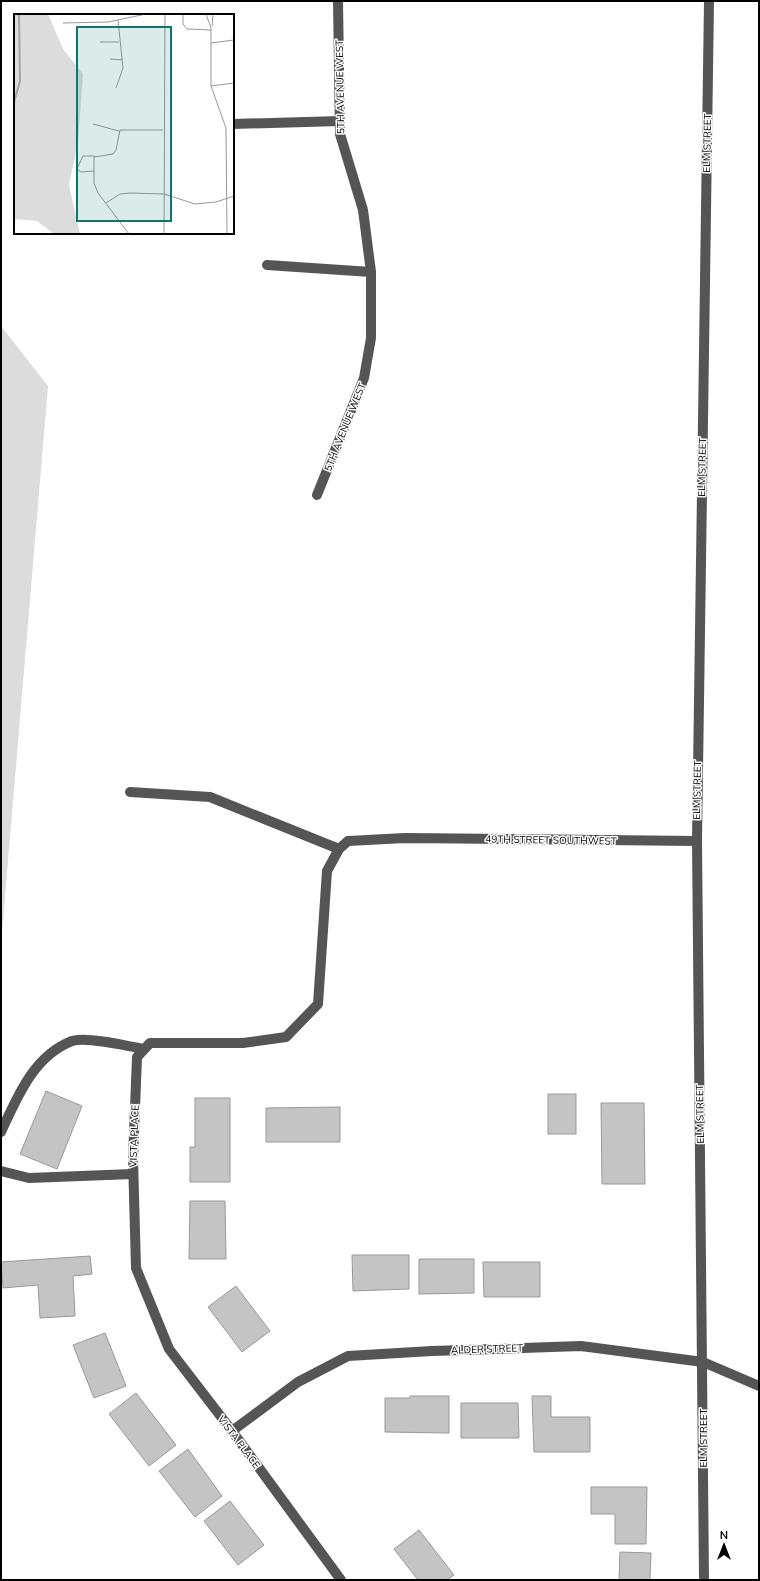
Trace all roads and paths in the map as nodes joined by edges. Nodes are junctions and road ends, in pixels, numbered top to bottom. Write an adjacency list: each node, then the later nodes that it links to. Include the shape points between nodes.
1 (338, 1): 3 (street, 5TH AVENUE WEST)
2 (709, 1): 9 (street, ELM STREET)
3 (340, 121): 4 (street); 6 (street, 5TH AVENUE WEST, via 340,134 363,210)
4 (234, 124)
5 (267, 265): 6 (street)
6 (371, 272): 7 (street, 5TH AVENUE WEST, via 371,338 364,378)
7 (318, 495)
8 (130, 792): 10 (street, via 210,797)
9 (697, 841): 10 (street, 49TH STREET SOUTHWEST, via 405,838 348,841); 15 (street, ELM STREET)
10 (339, 849): 11 (street, via 327,871 318,1004 286,1037 243,1043 150,1043)
11 (144, 1049): 12 (street, via 97,1041 73,1040 49,1054 27,1079); 14 (street, VISTA PLACE, via 137,1057)
12 (1, 1132)
13 (1, 1171): 14 (street, via 29,1178)
14 (133, 1174): 17 (street, VISTA PLACE, via 136,1268 169,1350)
15 (703, 1362): 16 (street, ALDER STREET); 17 (street, ALDER STREET, via 581,1346 348,1356 298,1382); 19 (street, ELM STREET)
16 (759, 1386)
17 (232, 1431): 18 (street, VISTA PLACE)
18 (341, 1580)
19 (704, 1580)

